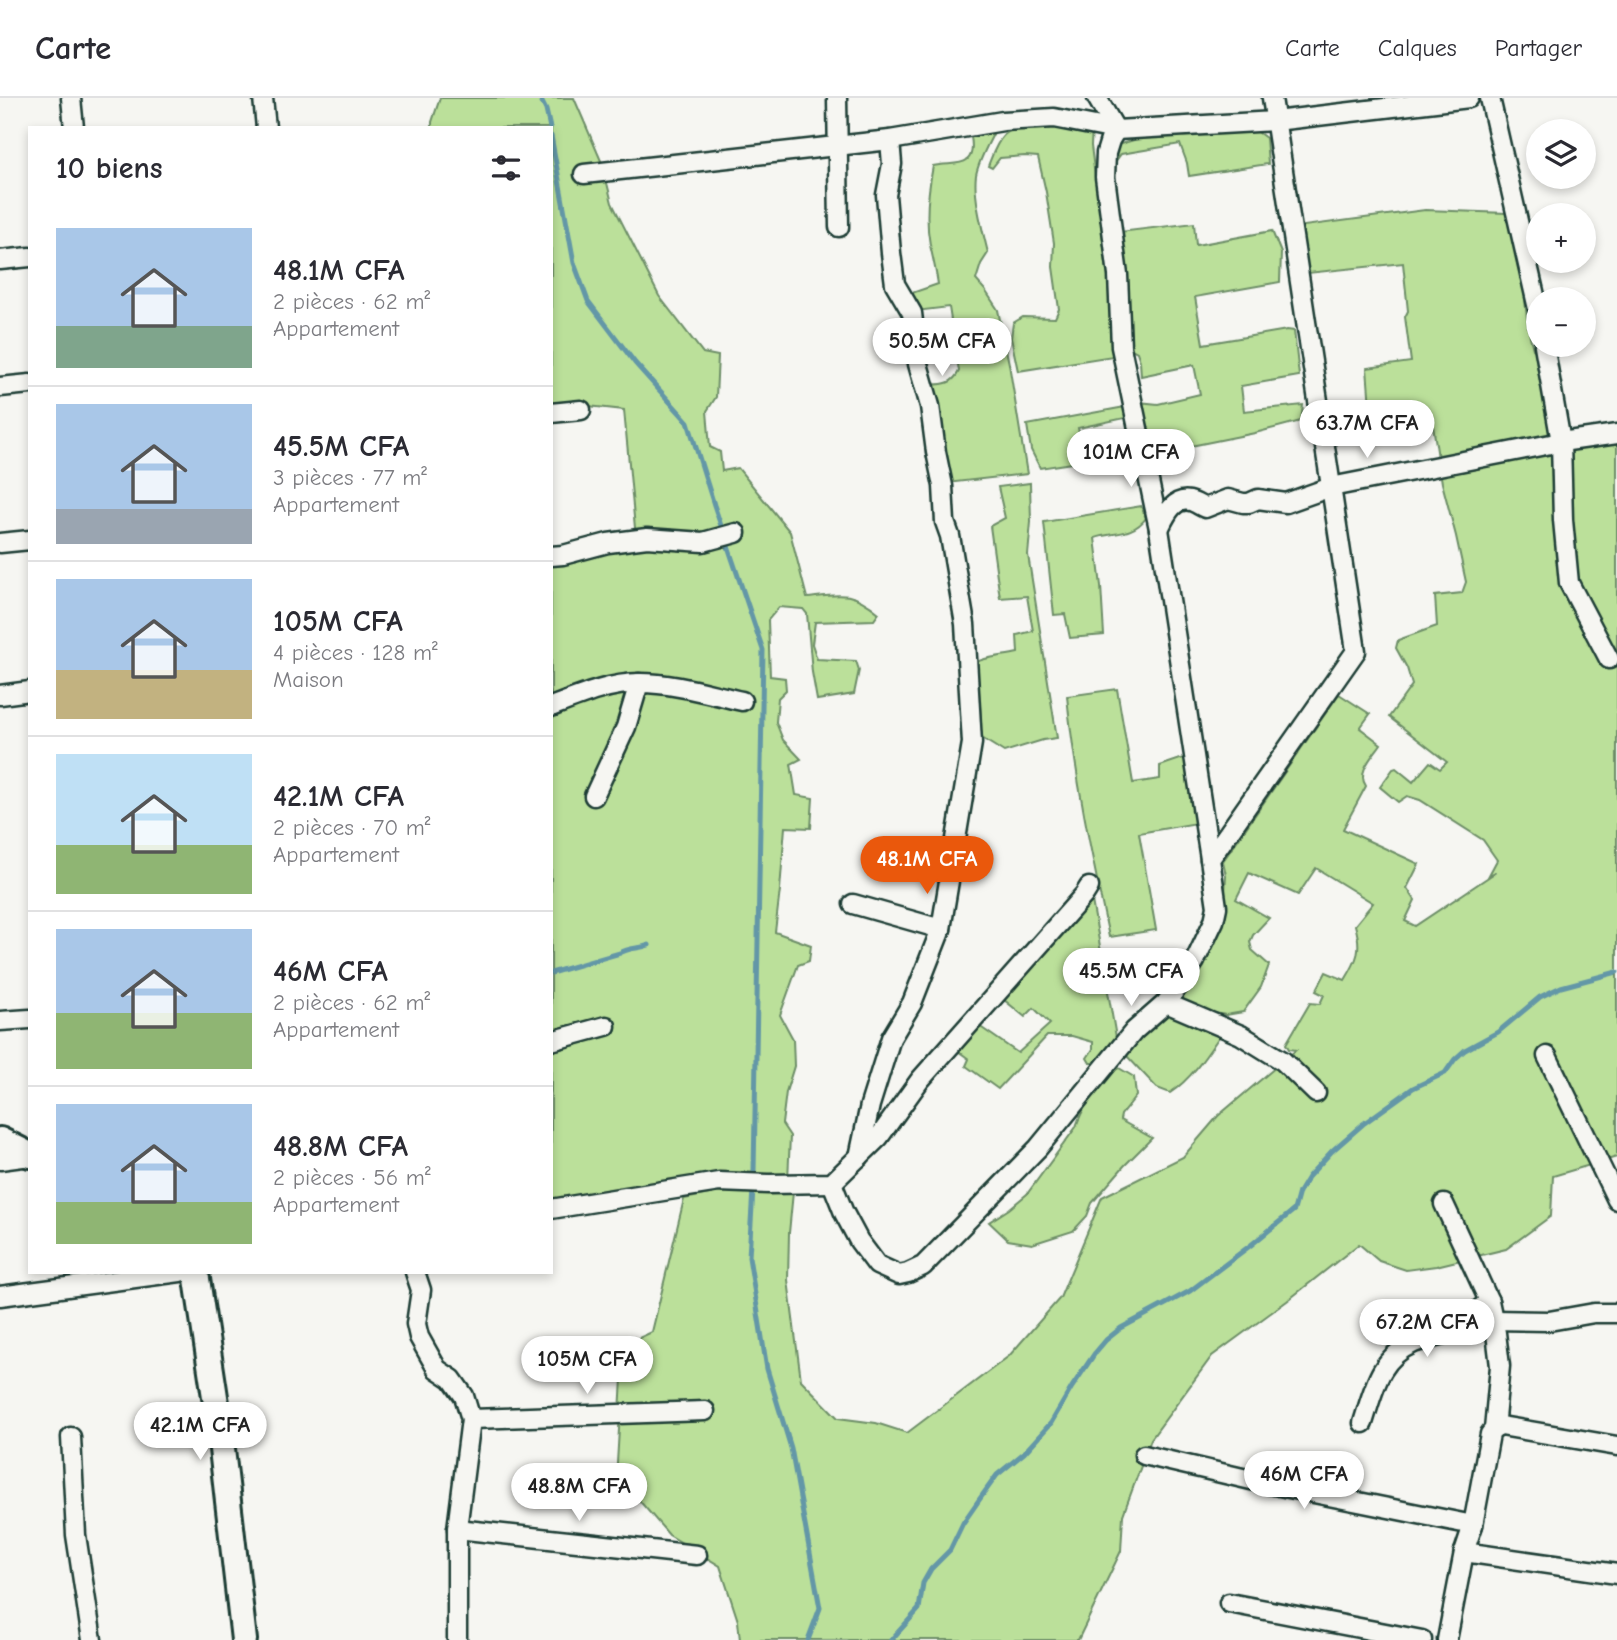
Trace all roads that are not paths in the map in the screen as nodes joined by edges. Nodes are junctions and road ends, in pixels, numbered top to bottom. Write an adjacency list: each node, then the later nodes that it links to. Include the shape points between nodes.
1 (71, 98): 9 (street)
2 (263, 98): 10 (street)
3 (837, 98): 13 (street)
4 (1097, 98): 11 (street)
5 (1272, 98): 8 (street)
6 (1469, 98): 8 (street)
7 (1490, 98): 18 (street)
8 (1275, 121): 11 (street); 26 (street)
9 (74, 126)
10 (265, 126)
11 (1116, 130): 12 (street, via 1054,118 1003,121); 27 (street, via 1106,153 1105,177 1118,275 1121,348)
12 (890, 140): 13 (street); 42 (street, via 886,195 895,284 912,313 966,637 972,743)
13 (838, 144): 14 (street); 15 (street)
14 (584, 174)
15 (839, 227)
16 (28, 257): 17 (street)
17 (0, 260)
18 (1533, 287)
19 (1546, 357): 25 (street)
20 (28, 384): 21 (street)
21 (0, 387)
22 (582, 410): 23 (street)
23 (553, 413)
24 (1617, 434): 25 (street)
25 (1561, 442): 26 (street); 32 (street, via 1569,583)
26 (1331, 487): 27 (street, via 1286,503 1228,499 1205,508 1187,500 1172,507); 39 (street, via 1356,651)
27 (1159, 529): 39 (street)
28 (736, 533): 31 (street, via 703,542 647,538)
29 (28, 540): 30 (street)
30 (0, 543)
31 (553, 556)
32 (1609, 659)
33 (639, 683): 36 (street); 37 (street); 38 (street, via 626,727)
34 (28, 691): 35 (street)
35 (0, 695)
36 (742, 701)
37 (553, 706)
38 (594, 796)
39 (1210, 859): 43 (street, via 1214,921 1195,961)
40 (1088, 887): 53 (street)
41 (853, 904): 42 (street)
42 (941, 929): 53 (street, via 912,1003 891,1038)
43 (1166, 1003): 49 (street, via 1241,1035 1283,1061); 55 (street, via 1134,1031 1038,1148 923,1266 899,1275 877,1265 859,1241)
44 (28, 1019): 45 (street)
45 (0, 1021)
46 (606, 1026): 47 (street)
47 (553, 1040)
48 (1548, 1056): 56 (street)
49 (1315, 1093)
50 (0, 1140): 51 (street)
51 (28, 1155)
52 (28, 1156): 54 (street)
53 (859, 1157): 55 (street)
54 (0, 1160)
55 (832, 1183): 58 (street, via 719,1182)
56 (1617, 1200)
57 (1444, 1204): 63 (street)
58 (553, 1209)
59 (165, 1274): 62 (street)
60 (195, 1274): 80 (street, via 219,1423)
61 (416, 1274): 67 (street, via 421,1290 416,1324 419,1337 437,1369 452,1379 464,1396)
62 (0, 1296)
63 (1489, 1301): 65 (street); 68 (street, via 1449,1333 1417,1341 1386,1363)
64 (1617, 1313): 65 (street, via 1549,1321)
65 (1493, 1320): 69 (street, via 1500,1366)
66 (705, 1411): 67 (street)
67 (471, 1419): 74 (street)
68 (1363, 1423)
69 (1494, 1429): 71 (street, via 1501,1426); 73 (street)
70 (71, 1437): 79 (street, via 76,1535)
71 (1617, 1446)
72 (1144, 1455): 73 (street)
73 (1473, 1525): 75 (street)
74 (457, 1530): 76 (street); 81 (street)
75 (1464, 1552): 77 (street); 83 (street)
76 (696, 1555)
77 (1617, 1574)
78 (1229, 1603): 82 (street)
79 (92, 1640)
80 (244, 1640)
81 (457, 1640)
82 (1422, 1640)
83 (1447, 1640)

